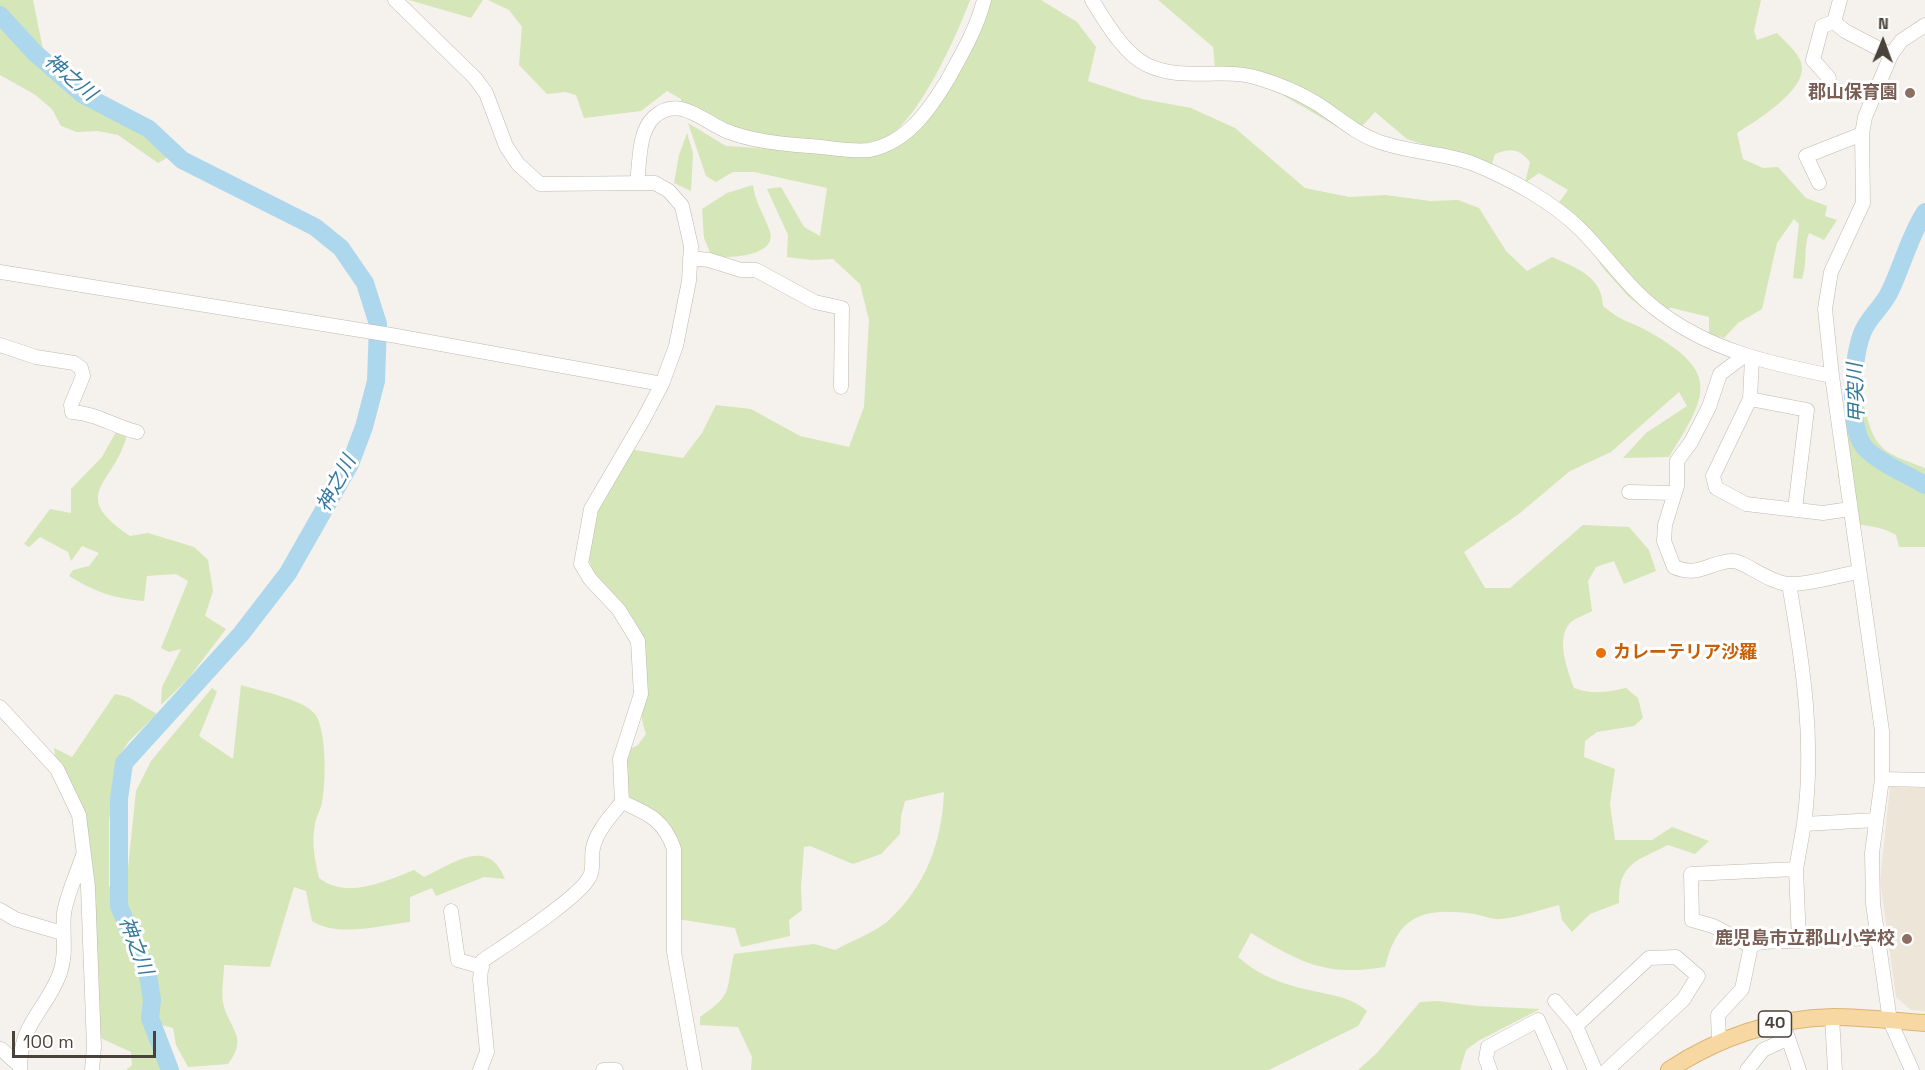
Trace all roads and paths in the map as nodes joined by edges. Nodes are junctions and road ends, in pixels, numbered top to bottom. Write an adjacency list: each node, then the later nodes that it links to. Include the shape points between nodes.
1 (395, 0): 10 (street, via 475,78 486,93 506,146 518,164 540,183)
2 (984, 0): 10 (street, via 980,17 932,106 915,125 887,144 868,150 790,144 735,134 676,107 654,117 644,132)
3 (1092, 0): 15 (street, via 1145,64 1185,75 1235,74 1257,78 1318,104 1351,130 1379,142 1472,164 1506,180 1580,229 1654,308 1712,343)
4 (1840, 0): 5 (street)
5 (1834, 22): 7 (street, via 1845,32); 8 (street, via 1822,26 1813,60)
6 (1925, 25): 7 (street, via 1912,32)
7 (1891, 55): 9 (street, via 1865,117)
8 (1829, 78)
9 (1862, 134): 11 (street, via 1806,156); 16 (street, via 1863,203 1841,247 1827,289 1825,309)
10 (637, 182): 12 (street, via 655,183 682,206 688,222)
11 (1819, 183)
12 (690, 258): 17 (street, via 676,346); 18 (street, via 756,270 816,302 842,308)
13 (0, 272): 17 (street, via 391,335)
14 (0, 345): 20 (street, via 36,357 74,363 83,376 71,405 72,412 94,414)
15 (1748, 357): 16 (street); 19 (street); 22 (street, via 1720,374 1709,406 1677,461)
16 (1832, 376): 24 (street)
17 (662, 384): 30 (street, via 591,509 581,564 619,610 638,641 641,694 620,759)
18 (841, 387)
19 (1750, 399): 23 (street, via 1807,410); 23 (street, via 1713,476 1716,488 1746,504)
20 (137, 432)
21 (1629, 492): 22 (street)
22 (1674, 493): 26 (street, via 1664,541 1674,567 1686,573 1739,562 1759,575)
23 (1796, 509): 24 (street, via 1823,513)
24 (1850, 509): 25 (street)
25 (1858, 572): 26 (street); 28 (street, via 1882,730)
26 (1789, 584): 32 (street, via 1805,676 1809,771)
27 (0, 707): 33 (street, via 44,753 66,784 80,815)
28 (1882, 779): 29 (street); 31 (street)
29 (1925, 780)
30 (622, 802): 41 (street, via 598,833 591,875 583,885 530,930 482,961); 55 (street, via 653,817 669,834 674,849 674,952)
31 (1876, 820): 32 (street); 38 (street, via 1871,875)
32 (1804, 824): 34 (street)
33 (84, 852): 37 (street, via 65,909); 51 (street)
34 (1796, 869): 39 (street); 40 (street, via 1691,874 1692,920)
35 (0, 910): 37 (street, via 15,919)
36 (451, 911): 41 (street, via 458,960)
37 (62, 933): 50 (street, via 65,954 59,974 22,1039)
38 (1876, 938): 39 (street); 44 (street)
39 (1799, 941): 40 (street, via 1760,942)
40 (1751, 946): 48 (street, via 1742,989 1718,1015)
41 (482, 967): 52 (street, via 487,1052)
42 (1555, 1001): 46 (street)
43 (1832, 1017): 44 (main road, 40); 47 (main road, 40); 63 (street)
44 (1890, 1021): 45 (main road, 40); 64 (street)
45 (1925, 1023)
46 (1576, 1026): 58 (street); 59 (street, via 1649,958 1676,957 1698,976 1683,1000)
47 (1786, 1031): 48 (main road, 40, via 1745,1032); 61 (street); 62 (street)
48 (1719, 1043): 60 (main road, 40)
49 (1, 1049): 50 (street)
50 (20, 1068)
51 (92, 1070)
52 (480, 1070)
53 (603, 1070): 54 (street)
54 (616, 1070)
55 (695, 1070)
56 (1490, 1070): 57 (street, via 1486,1059 1488,1047 1538,1020)
57 (1560, 1070)
58 (1594, 1070)
59 (1608, 1070)
60 (1669, 1070)
61 (1747, 1070)
62 (1799, 1070)
63 (1834, 1070)
64 (1912, 1070)

